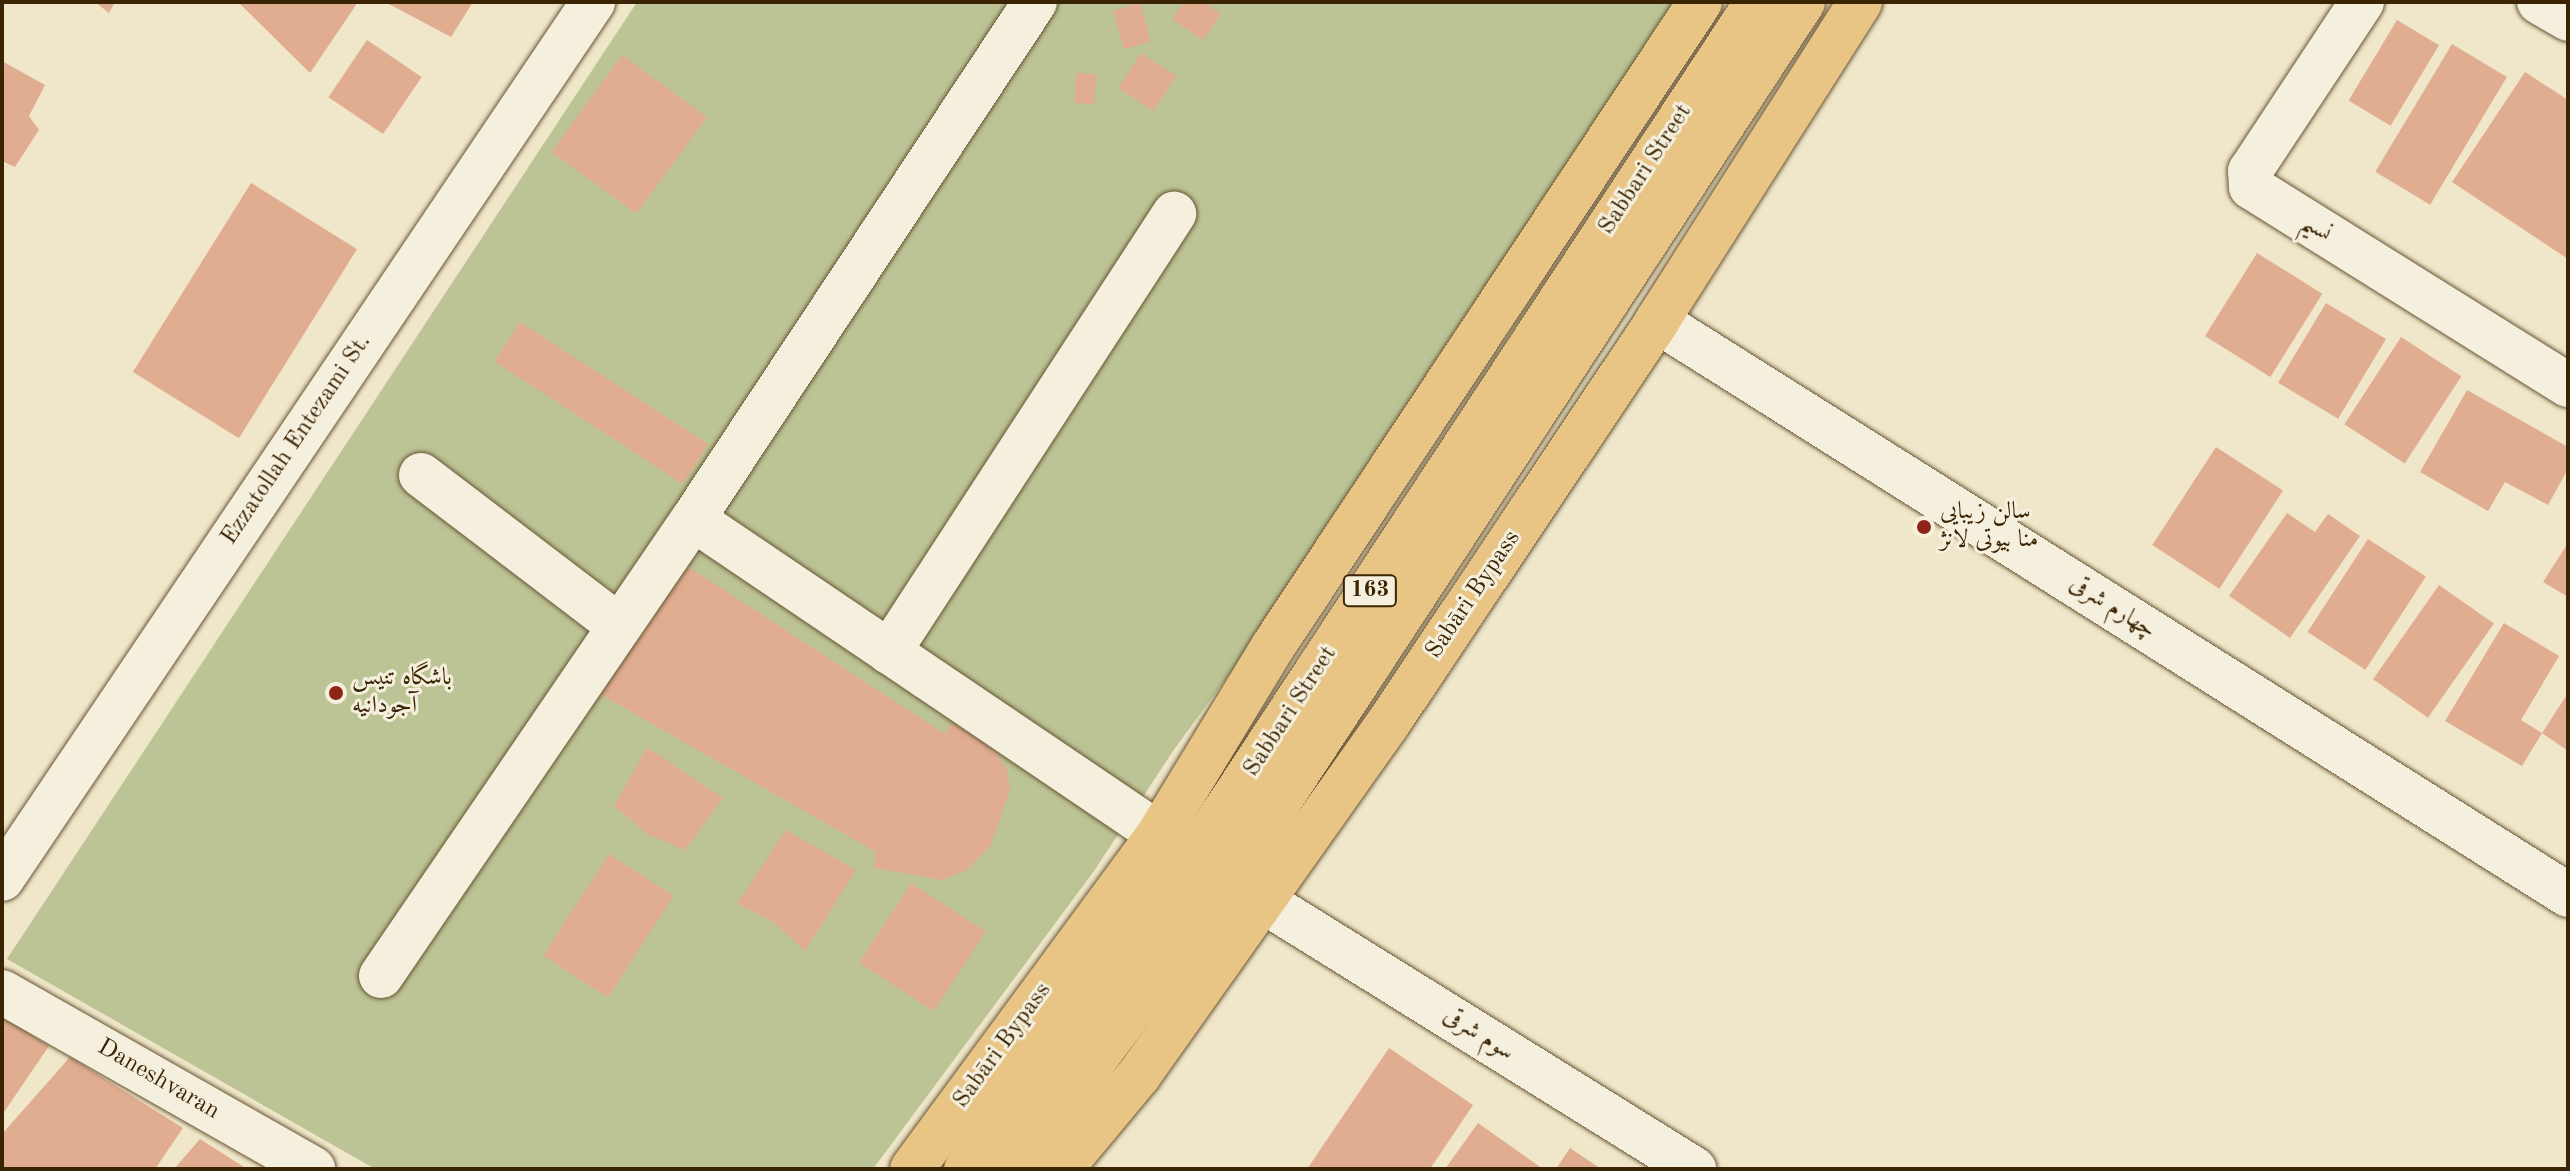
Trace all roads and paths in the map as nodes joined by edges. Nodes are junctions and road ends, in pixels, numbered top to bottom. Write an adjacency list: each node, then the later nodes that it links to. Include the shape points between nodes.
1 (593, 2): 18 (street, Ezzatollah Entezami St.)
2 (1035, 2): 14 (street)
3 (1700, 2): 17 (main road, Sabāri Bypass, via 1272,648)
4 (1757, 2): 25 (main road, Sabbari Street / 163, via 1192,861)
5 (1803, 2): 26 (main road, Sabbari Street / 163, via 1227,881)
6 (1860, 2): 11 (main road, Sabāri Bypass)
7 (2362, 2): 12 (street, نسیم, via 2250,171 2251,187)
8 (2539, 2): 9 (street)
9 (2568, 19)
10 (1174, 214): 16 (street)
11 (1657, 321): 19 (street, چهارم شرقی); 20 (main road, Sabāri Bypass)
12 (2568, 385)
13 (421, 475): 15 (street)
14 (693, 519): 15 (street); 16 (street)
15 (619, 626): 21 (street)
16 (889, 652): 17 (street)
17 (1159, 834): 24 (main road, Sabāri Bypass)
18 (2, 879)
19 (2568, 895)
20 (1263, 901): 27 (main road, Sabāri Bypass, via 1139,1075); 28 (street, سوم شرقی)
21 (381, 976)
22 (2, 992): 23 (street, Daneshvaran)
23 (313, 1169)
24 (912, 1169)
25 (966, 1169)
26 (1014, 1169)
27 (1061, 1169)
28 (1694, 1169)

